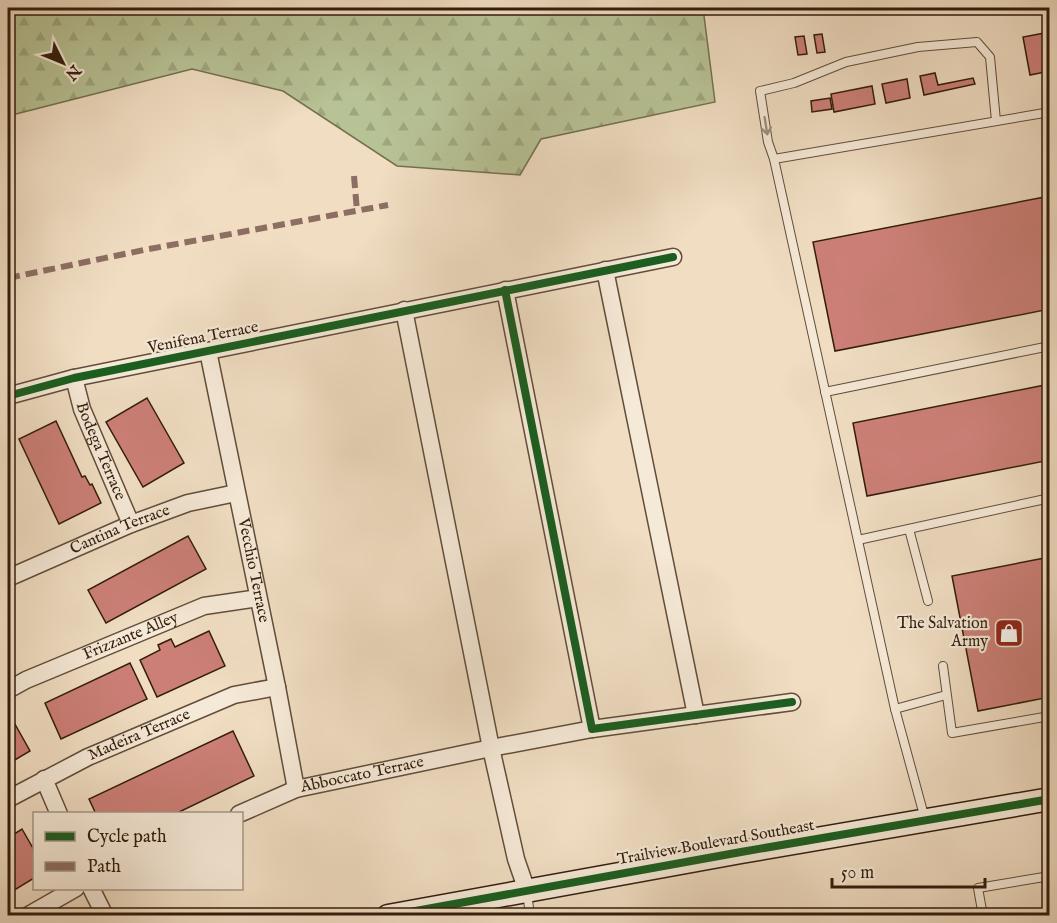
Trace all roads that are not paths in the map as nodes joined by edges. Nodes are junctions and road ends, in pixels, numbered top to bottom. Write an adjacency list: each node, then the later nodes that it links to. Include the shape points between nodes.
1 (1050, 112): 2 (lane)
2 (996, 121): 3 (lane); 3 (lane, one-way to 3, via 990,57 977,42 918,47 846,62 760,92)
3 (774, 159): 11 (lane)
4 (673, 257): 5 (street, Venifena Terrace)
5 (605, 270): 6 (street, Venifena Terrace); 27 (street)
6 (505, 290): 7 (street, Venifena Terrace); 29 (street)
7 (404, 310): 9 (street, Venifena Terrace); 30 (street)
8 (1050, 346): 11 (lane)
9 (208, 351): 10 (street, Venifena Terrace); 13 (street, Vecchio Terrace)
10 (74, 378): 12 (street, Venifena Terrace); 15 (street, Bodega Terrace, via 82,409)
11 (825, 392): 17 (lane)
12 (8, 396)
13 (236, 493): 15 (street, Cantina Terrace, via 188,503); 19 (street, Vecchio Terrace)
14 (1050, 498): 16 (lane)
15 (131, 524): 18 (street, Cantina Terrace)
16 (909, 529): 17 (lane); 20 (lane)
17 (858, 540): 26 (lane)
18 (8, 578)
19 (258, 598): 22 (street, Vecchio Terrace); 23 (street, Frizzante Alley, via 204,606)
20 (928, 601)
21 (943, 666): 24 (lane)
22 (277, 687): 31 (street, Madeira Terrace, via 234,695); 32 (street, Vecchio Terrace)
23 (8, 690)
24 (946, 695): 26 (lane); 28 (lane, via 952,733)
25 (792, 702): 27 (street, Abboccato Terrace)
26 (895, 709): 37 (lane)
27 (696, 715): 29 (street, Abboccato Terrace)
28 (1050, 716)
29 (592, 729): 30 (street, Abboccato Terrace)
30 (491, 748): 32 (street, Abboccato Terrace); 41 (street)
31 (44, 779): 33 (street, Madeira Terrace); 35 (street)
32 (296, 789): 36 (street, Abboccato Terrace)
33 (8, 799)
34 (1050, 799): 37 (street, Trailview Boulevard Southeast)
35 (59, 812)
36 (240, 812)
37 (925, 820): 41 (street, Trailview Boulevard Southeast)
38 (1050, 876): 46 (lane, via 978,888)
39 (72, 890): 42 (street)
40 (92, 890): 43 (street)
41 (527, 891): 44 (street, Trailview Boulevard Southeast); 45 (lane)
42 (27, 915)
43 (105, 915)
44 (388, 915)
45 (530, 915)
46 (983, 915)

